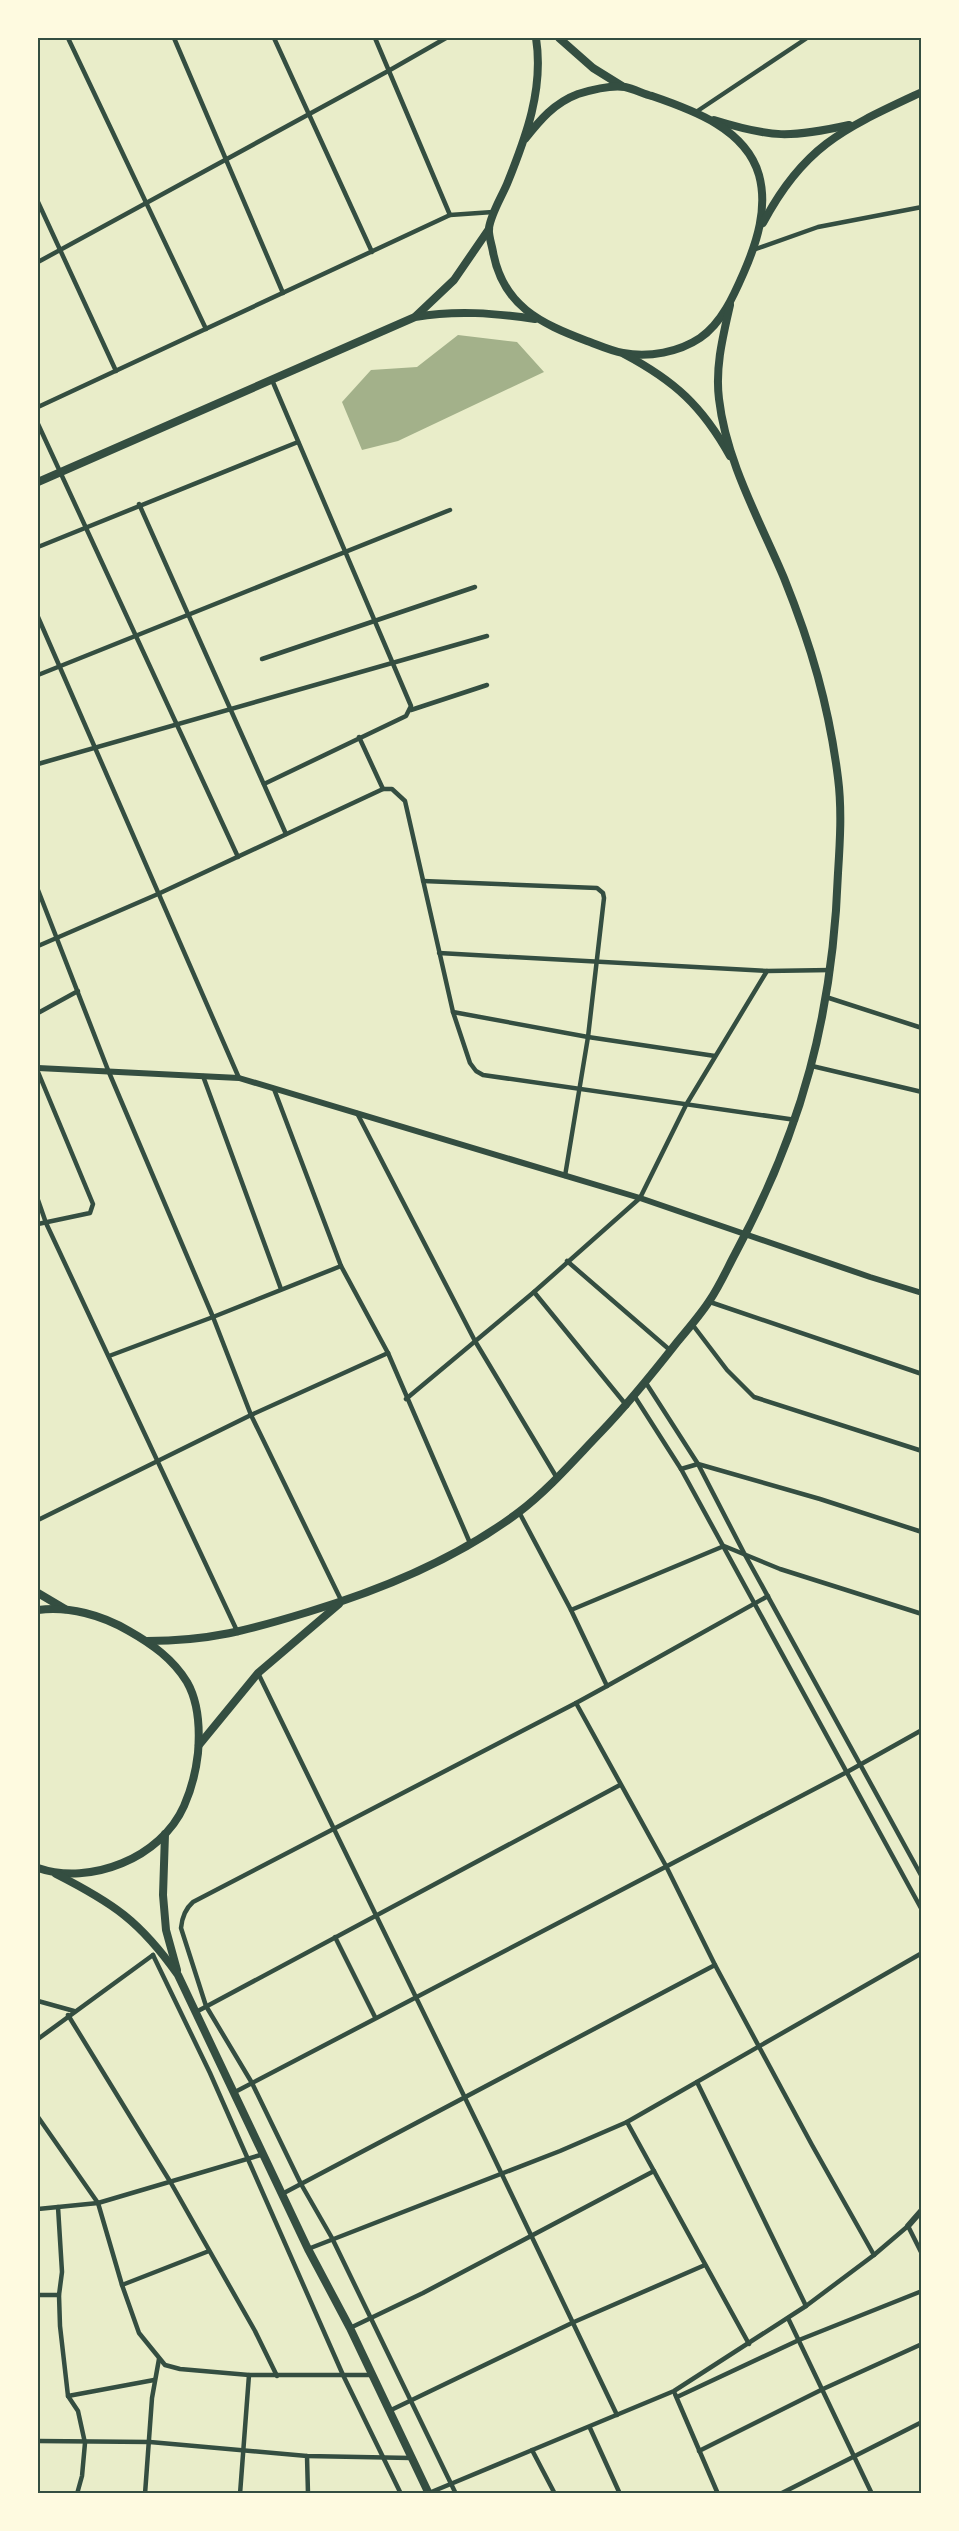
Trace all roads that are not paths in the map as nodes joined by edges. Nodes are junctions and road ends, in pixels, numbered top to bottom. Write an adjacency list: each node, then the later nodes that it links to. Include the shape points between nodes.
1 (69, 38): 19 (street)
2 (174, 38): 17 (street)
3 (274, 38): 13 (street)
4 (375, 38): 9 (street)
5 (446, 38): 9 (street)
6 (536, 38): 16 (main road, via 538,79)
7 (559, 38): 10 (main road, via 592,68)
8 (807, 38): 12 (street)
9 (390, 70): 13 (street); 22 (street)
10 (624, 87): 12 (main road); 16 (main road, via 594,90 563,101 542,117)
11 (921, 92): 15 (main road)
12 (696, 112): 14 (main road)
13 (309, 115): 17 (street); 27 (street)
14 (708, 117): 15 (main road, via 760,133 785,136); 23 (main road, via 733,137 756,166)
15 (854, 124): 23 (main road, via 794,172)
16 (525, 139): 21 (main road)
17 (226, 159): 19 (street); 29 (street)
18 (38, 202): 25 (street)
19 (146, 204): 25 (street); 33 (street)
20 (921, 207): 26 (street, via 818,226)
21 (495, 212): 22 (street); 24 (main road)
22 (450, 215): 27 (street)
23 (761, 226): 26 (main road)
24 (489, 230): 31 (main road, via 454,280); 32 (main road, via 502,280 513,298)
25 (60, 250): 28 (street); 35 (street)
26 (753, 250): 30 (main road)
27 (372, 252): 29 (street)
28 (38, 262)
29 (283, 293): 33 (street)
30 (730, 305): 34 (main road, via 690,345 661,353); 41 (main road, via 718,385 723,420)
31 (415, 317): 32 (main road, via 476,311); 36 (main road)
32 (536, 319): 34 (main road)
33 (206, 329): 35 (street)
34 (623, 354): 41 (main road, via 673,383 697,406)
35 (116, 371): 37 (street)
36 (272, 380): 39 (street); 40 (main road)
37 (38, 407)
38 (38, 424): 40 (street)
39 (298, 442): 43 (street); 47 (street)
40 (61, 472): 42 (main road); 45 (street)
41 (739, 474): 76 (main road, via 793,600 824,692 839,783 837,901)
42 (38, 482)
43 (139, 504): 45 (street); 49 (street)
44 (450, 510): 47 (street)
45 (85, 527): 46 (street); 52 (street)
46 (38, 547)
47 (346, 552): 49 (street); 51 (street)
48 (475, 586): 51 (street)
49 (189, 615): 52 (street); 59 (street)
50 (38, 617): 56 (street)
51 (375, 620): 54 (street); 55 (street)
52 (136, 636): 56 (street); 61 (street)
53 (487, 636): 55 (street)
54 (262, 658)
55 (393, 663): 59 (street); 60 (street)
56 (60, 666): 57 (street); 63 (street)
57 (38, 675)
58 (487, 685): 60 (street)
59 (231, 709): 61 (street); 65 (street)
60 (411, 710): 62 (street, via 406,716)
61 (177, 725): 63 (street); 68 (street)
62 (359, 737): 65 (street); 66 (street)
63 (94, 748): 64 (street); 71 (street)
64 (38, 764)
65 (264, 784): 67 (street)
66 (382, 789): 67 (street); 69 (street, via 397,791 405,801)
67 (286, 834): 68 (street)
68 (238, 857): 71 (street)
69 (423, 881): 74 (street); 75 (street, via 597,888 604,898)
70 (38, 890): 72 (street)
71 (158, 894): 72 (street); 89 (street)
72 (57, 936): 73 (street); 78 (street)
73 (38, 946)
74 (439, 953): 75 (street); 80 (street)
75 (597, 962): 77 (street); 83 (street)
76 (831, 970): 77 (street); 79 (main road)
77 (767, 971): 84 (street)
78 (78, 991): 81 (street); 87 (street)
79 (826, 997): 82 (street); 85 (main road)
80 (453, 1012): 83 (street); 91 (street, via 470,1063 479,1073)
81 (38, 1014)
82 (921, 1028)
83 (588, 1036): 84 (street); 91 (street)
84 (715, 1056): 93 (street)
85 (812, 1066): 92 (street); 95 (main road)
86 (38, 1070): 87 (street); 99 (street, via 93,1204 90,1213)
87 (108, 1070): 88 (street); 108 (street)
88 (203, 1076): 89 (street); 104 (street)
89 (238, 1078): 90 (street)
90 (274, 1089): 94 (street); 103 (street)
91 (579, 1089): 93 (street); 96 (street)
92 (921, 1092)
93 (686, 1105): 95 (street); 97 (street)
94 (357, 1113): 96 (street); 110 (street)
95 (796, 1120): 101 (main road)
96 (566, 1176): 97 (street)
97 (640, 1198): 101 (street); 102 (street)
98 (38, 1200): 99 (street)
99 (46, 1223): 100 (street); 113 (street)
100 (38, 1224)
101 (746, 1235): 106 (street); 107 (main road)
102 (567, 1261): 105 (street); 111 (street)
103 (341, 1266): 104 (street); 112 (street)
104 (281, 1289): 108 (street)
105 (534, 1292): 110 (street); 118 (street)
106 (921, 1293)
107 (710, 1302): 109 (main road); 114 (street)
108 (213, 1317): 113 (street); 119 (street)
109 (692, 1324): 111 (main road); 120 (street, via 727,1370 754,1397)
110 (475, 1341): 117 (street); 124 (street)
111 (671, 1351): 115 (main road)
112 (387, 1353): 117 (street); 119 (street)
113 (108, 1356): 121 (street)
114 (921, 1374)
115 (645, 1383): 116 (main road); 122 (street)
116 (635, 1396): 118 (main road); 123 (street)
117 (406, 1399): 128 (street)
118 (627, 1406): 124 (main road)
119 (251, 1415): 121 (street); 133 (street)
120 (921, 1452)
121 (159, 1463): 126 (street); 139 (street)
122 (698, 1464): 123 (street); 127 (street); 130 (street)
123 (681, 1469): 129 (street)
124 (557, 1478): 125 (main road)
125 (518, 1512): 128 (main road); 137 (street)
126 (38, 1520)
127 (921, 1532)
128 (470, 1543): 133 (main road)
129 (724, 1546): 130 (street); 134 (street); 137 (street)
130 (744, 1553): 132 (street); 138 (street, via 780,1569)
131 (38, 1593): 136 (main road)
132 (768, 1596): 134 (street); 146 (street)
133 (342, 1602): 139 (main road); 141 (main road)
134 (756, 1604): 142 (street); 147 (street)
135 (38, 1610): 136 (main road)
136 (67, 1610): 140 (main road, via 113,1622)
137 (571, 1610): 142 (street)
138 (921, 1614)
139 (238, 1633): 140 (main road, via 209,1639)
140 (147, 1641): 145 (main road, via 170,1660 187,1683 197,1708)
141 (258, 1673): 145 (main road); 149 (street)
142 (607, 1686): 143 (street)
143 (576, 1703): 148 (street); 149 (street)
144 (921, 1730): 146 (street)
145 (199, 1745): 150 (main road, via 195,1777 184,1807)
146 (859, 1765): 147 (street); 154 (street)
147 (847, 1772): 151 (street); 155 (street)
148 (620, 1785): 151 (street); 156 (street)
149 (335, 1829): 156 (street); 164 (street, via 187,1907 182,1928)
150 (165, 1834): 153 (main road, via 133,1857 107,1869 80,1875); 161 (main road, via 162,1895)
151 (666, 1866): 160 (street); 162 (street)
152 (38, 1868): 153 (main road)
153 (56, 1874): 158 (main road, via 130,1918)
154 (921, 1877)
155 (921, 1910)
156 (376, 1915): 157 (street); 162 (street)
157 (335, 1937): 164 (street); 168 (street)
158 (156, 1952): 161 (main road); 165 (street); 178 (street)
159 (921, 1953): 170 (street)
160 (715, 1965): 170 (street); 174 (street)
161 (178, 1975): 166 (main road)
162 (416, 1996): 168 (street); 174 (street)
163 (38, 2001): 165 (street)
164 (206, 2006): 166 (street); 172 (street)
165 (74, 2011): 167 (street)
166 (195, 2012): 173 (main road)
167 (68, 2015): 169 (street); 181 (street)
168 (375, 2018): 172 (street)
169 (38, 2039)
170 (760, 2047): 171 (street); 194 (street)
171 (697, 2082): 176 (street); 200 (street)
172 (252, 2083): 173 (street); 182 (street)
173 (235, 2092): 177 (main road)
174 (465, 2097): 180 (street); 182 (street)
175 (38, 2117): 184 (street)
176 (627, 2122): 179 (street); 180 (street)
177 (264, 2154): 178 (street); 183 (main road)
178 (249, 2160): 181 (street); 210 (street)
179 (654, 2171): 189 (street); 195 (street)
180 (502, 2174): 189 (street); 190 (street)
181 (171, 2183): 184 (street); 192 (street)
182 (301, 2184): 183 (street); 190 (street)
183 (282, 2194): 191 (main road)
184 (98, 2203): 185 (street); 196 (street)
185 (58, 2207): 186 (street); 199 (street, via 62,2272)
186 (38, 2209)
187 (921, 2210): 188 (street)
188 (908, 2226): 193 (street); 194 (street)
189 (531, 2234): 202 (street); 203 (street)
190 (332, 2238): 191 (street); 202 (street)
191 (308, 2249): 204 (main road)
192 (208, 2251): 196 (street); 212 (street)
193 (921, 2254)
194 (874, 2255): 200 (street)
195 (705, 2265): 203 (street); 206 (street)
196 (122, 2284): 208 (street, via 140,2333)
197 (921, 2291): 205 (street)
198 (38, 2295): 199 (street)
199 (59, 2295): 216 (street)
200 (806, 2306): 201 (street)
201 (788, 2318): 205 (street); 206 (street)
202 (372, 2319): 204 (street); 218 (street)
203 (574, 2322): 218 (street); 220 (street)
204 (351, 2328): 211 (main road)
205 (799, 2340): 214 (street); 217 (street)
206 (748, 2344): 215 (street)
207 (921, 2344): 214 (street)
208 (159, 2359): 209 (street, via 180,2369); 213 (street)
209 (249, 2375): 212 (street); 227 (street)
210 (343, 2375): 211 (street); 212 (street); 231 (street)
211 (372, 2375): 219 (main road)
212 (277, 2376)
213 (154, 2380): 216 (street); 224 (street)
214 (823, 2389): 228 (street); 230 (street)
215 (674, 2391): 217 (street); 220 (street)
216 (68, 2396): 225 (street, via 78,2411)
217 (677, 2397): 228 (street)
218 (411, 2400): 219 (street); 233 (street)
219 (390, 2411): 232 (main road)
220 (616, 2415): 222 (street)
221 (921, 2422): 230 (street)
222 (590, 2428): 226 (street); 242 (street)
223 (38, 2441): 225 (street)
224 (150, 2442): 225 (street); 227 (street); 235 (street)
225 (85, 2443): 234 (street)
226 (532, 2450): 233 (street); 241 (street)
227 (245, 2451): 229 (street); 236 (street)
228 (699, 2451): 243 (street)
229 (307, 2456): 231 (street); 237 (street)
230 (854, 2456): 244 (street); 245 (street)
231 (384, 2457): 232 (street); 238 (street)
232 (411, 2458): 239 (main road)
233 (451, 2483): 239 (street); 240 (street)
234 (77, 2493)
235 (145, 2493)
236 (240, 2493)
237 (308, 2493)
238 (401, 2493)
239 (429, 2493)
240 (456, 2493)
241 (555, 2493)
242 (620, 2493)
243 (718, 2493)
244 (780, 2493)
245 (872, 2493)

